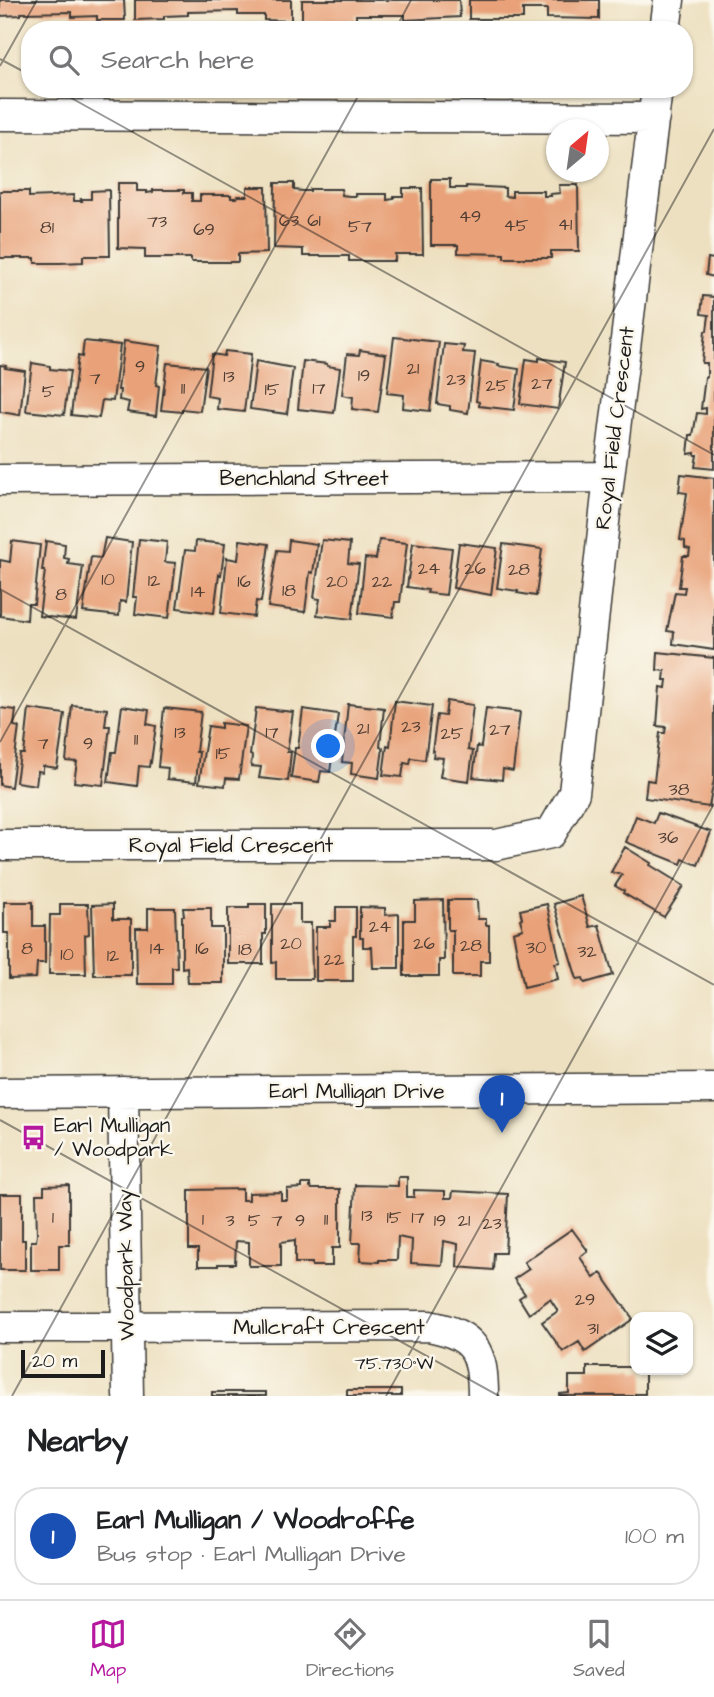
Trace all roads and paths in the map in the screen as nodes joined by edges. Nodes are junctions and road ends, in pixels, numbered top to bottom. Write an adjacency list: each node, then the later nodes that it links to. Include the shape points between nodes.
1 (669, 0): 2 (street)
2 (666, 21)
3 (655, 104): 4 (street, Royal Field Crescent); 5 (street, Royal Field Crescent)
4 (0, 115)
5 (609, 477): 6 (street, Benchland Street); 7 (street, Royal Field Crescent, via 574,793 551,833 496,845)
6 (0, 480)
7 (0, 845)
8 (714, 1088): 10 (street, Earl Mulligan Drive)
9 (0, 1093): 10 (street, Earl Mulligan Drive)
10 (123, 1093): 12 (street, Woodpark Way)
11 (0, 1326): 12 (street)
12 (127, 1326): 13 (street, Woodpark Way); 14 (street, Mullcraft Crescent, via 429,1326 462,1338 476,1350 482,1363)
13 (128, 1396)
14 (483, 1396)

